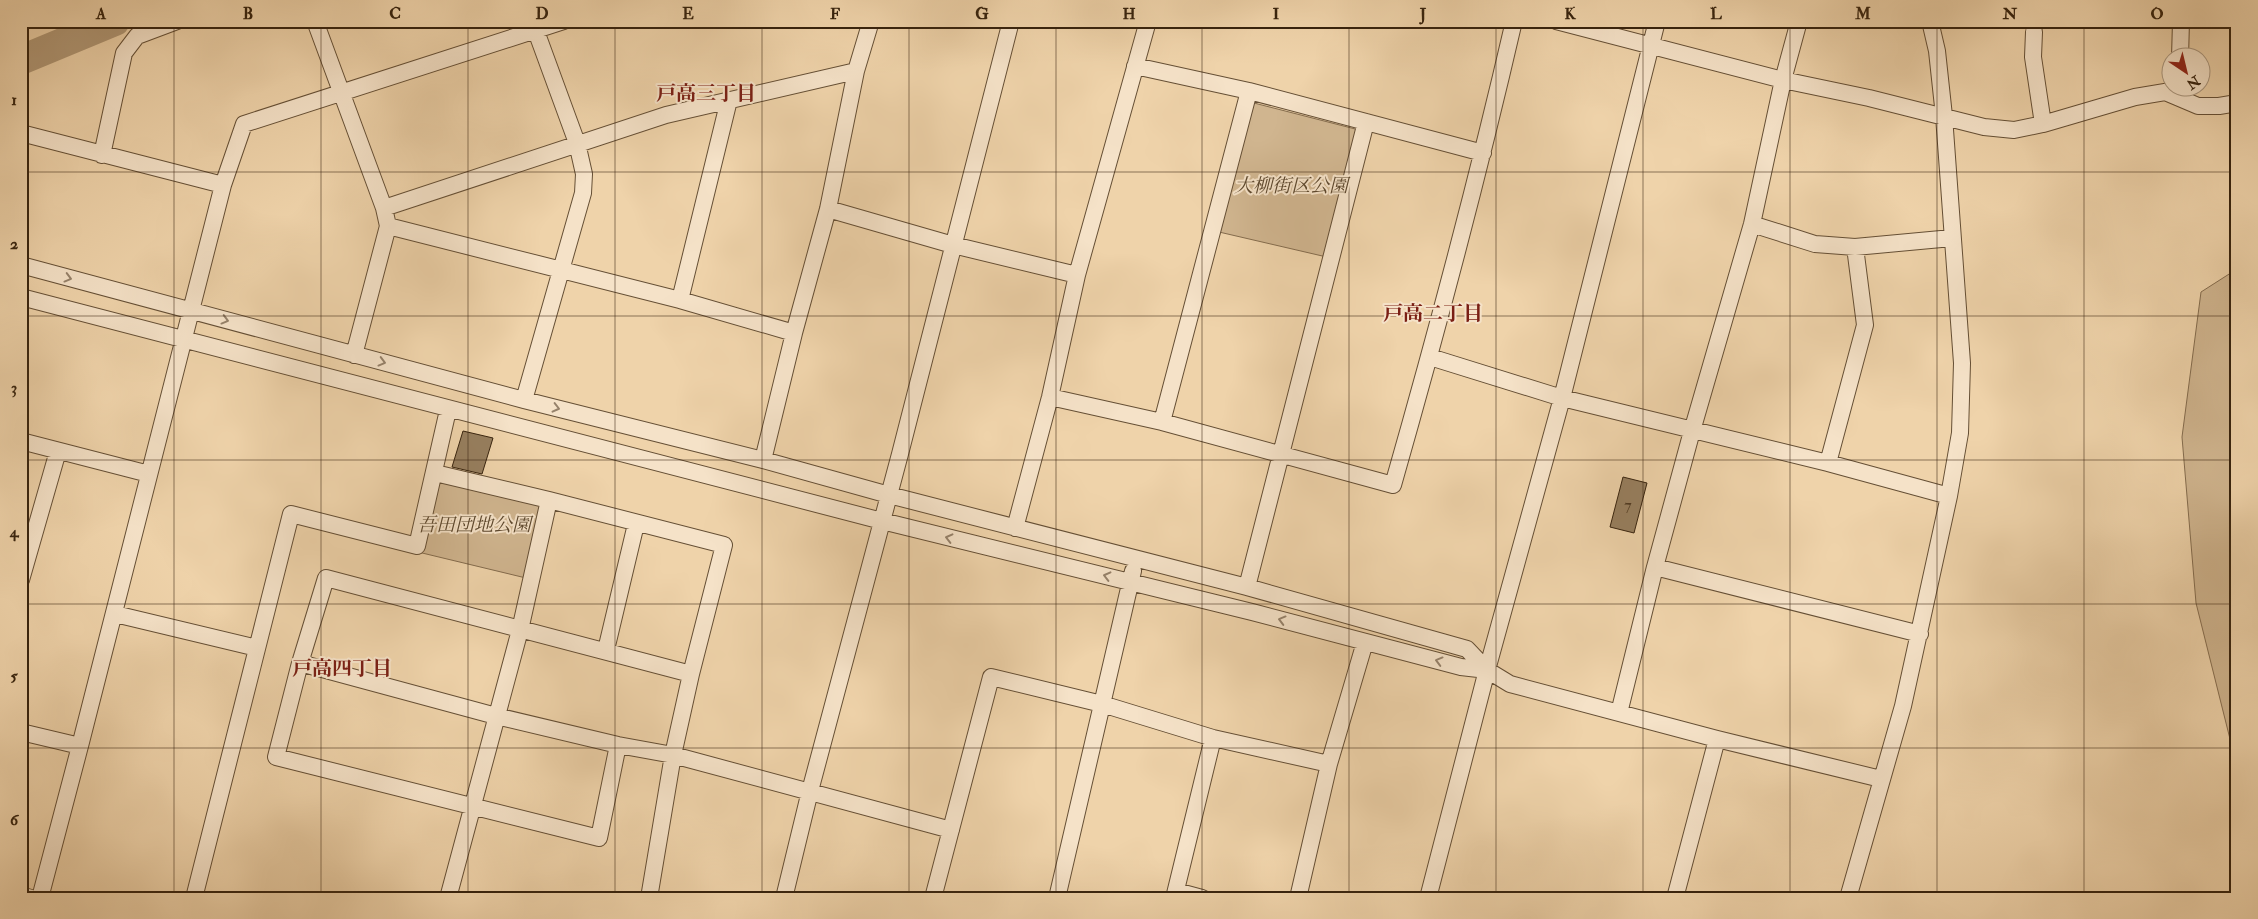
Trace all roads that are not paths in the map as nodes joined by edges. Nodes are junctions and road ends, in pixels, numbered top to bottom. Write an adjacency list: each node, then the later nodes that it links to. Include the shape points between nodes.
1 (176, 21): 32 (street, via 137,36 124,53)
2 (315, 21): 21 (street)
3 (564, 21): 13 (street)
4 (872, 21): 18 (street)
5 (1011, 21): 39 (street)
6 (1148, 21): 17 (street)
7 (1514, 21): 31 (street)
8 (1556, 21): 15 (street)
9 (1657, 21): 15 (street)
10 (1799, 21): 19 (street)
11 (1930, 21): 26 (street, via 1937,51)
12 (2181, 21): 16 (street)
13 (536, 31): 21 (street); 30 (street)
14 (2034, 32): 28 (street, via 2032,57)
15 (1651, 45): 19 (street); 52 (street)
16 (2180, 48)
17 (1136, 66): 20 (street); 43 (street)
18 (856, 71): 24 (street); 35 (street)
19 (1783, 80): 26 (street); 36 (street)
20 (1249, 91): 27 (street); 55 (street)
21 (340, 92): 33 (street, via 244,124); 34 (street)
22 (2160, 93): 28 (street)
23 (2187, 98): 25 (street, via 2198,106)
24 (729, 100): 30 (street, via 666,115); 45 (street)
25 (2237, 103)
26 (1944, 116): 28 (street, via 1984,127 2014,130); 38 (street)
27 (1366, 122): 31 (street); 59 (street)
28 (2044, 124)
29 (21, 133): 32 (street)
30 (577, 143): 34 (street); 42 (street, via 584,174 583,193)
31 (1483, 153): 50 (street)
32 (102, 155): 33 (street)
33 (223, 184): 46 (street)
34 (384, 208): 37 (street)
35 (828, 209): 39 (street); 47 (street)
36 (1752, 224): 40 (street, via 1815,244); 56 (street)
37 (388, 226): 42 (street); 49 (street)
38 (1952, 238): 40 (street); 65 (street, via 1962,362 1960,433)
39 (953, 245): 43 (street); 64 (street)
40 (1855, 247): 61 (street, via 1864,325)
41 (21, 265): 46 (street, one-way to 46)
42 (562, 271): 45 (street); 53 (street)
43 (1077, 275): 51 (street)
44 (21, 297): 48 (street)
45 (680, 300): 47 (street)
46 (192, 311): 48 (street); 49 (street, one-way to 49)
47 (794, 333): 60 (street)
48 (184, 338): 54 (street); 63 (street)
49 (354, 355): 53 (street, one-way to 53)
50 (1430, 357): 52 (street); 59 (street, via 1393,485)
51 (1050, 397): 55 (street); 69 (street)
52 (1562, 398): 56 (street); 82 (street)
53 (524, 400): 60 (street, one-way to 60)
54 (448, 410): 62 (street); 67 (street)
55 (1162, 422): 59 (street)
56 (1692, 430): 61 (street); 71 (street)
57 (21, 441): 58 (street)
58 (58, 451): 63 (street); 72 (street)
59 (1281, 455): 74 (street)
60 (763, 460): 64 (street)
61 (1828, 463): 65 (street)
62 (435, 473): 66 (street); 79 (street, via 417,546 291,514)
63 (149, 474): 75 (street)
64 (889, 496): 67 (street); 69 (street)
65 (1949, 496): 77 (street)
66 (548, 500): 68 (street); 76 (street)
67 (882, 521): 73 (street, one-way to 67); 95 (street)
68 (636, 524): 80 (street); 83 (street, via 724,545)
69 (1015, 528): 70 (street)
70 (1136, 559): 73 (street); 74 (street)
71 (1655, 567): 77 (street); 85 (street)
72 (21, 580)
73 (1131, 582): 78 (street, one-way to 73); 84 (street)
74 (1247, 587): 82 (street, via 1467,649)
75 (115, 614): 79 (street); 91 (street)
76 (520, 630): 80 (street); 81 (street, via 326,578); 86 (street)
77 (1920, 634): 94 (street)
78 (1366, 642): 82 (street, one-way to 78, via 1461,667); 93 (street)
79 (257, 648): 102 (street)
80 (606, 650): 83 (street)
81 (300, 663): 86 (street); 96 (street, via 276,757)
82 (1487, 670): 85 (street, via 1510,684); 110 (street)
83 (691, 674): 92 (street)
84 (1102, 704): 88 (street); 97 (street, via 991,677); 107 (street)
85 (1619, 713): 89 (street)
86 (496, 716): 90 (street); 96 (street)
87 (21, 732): 91 (street)
88 (1214, 738): 93 (street); 98 (street)
89 (1717, 739): 94 (street); 111 (street)
90 (618, 745): 92 (street); 96 (street, via 599,838)
91 (80, 746): 101 (street)
92 (673, 755): 95 (street); 104 (street)
93 (1329, 764): 109 (street)
94 (1881, 779): 112 (street)
95 (810, 791): 97 (street); 105 (street)
96 (471, 806): 103 (street)
97 (951, 830): 106 (street)
98 (1175, 894): 108 (street)
99 (21, 895): 100 (street)
100 (31, 898)
101 (40, 898)
102 (194, 898)
103 (448, 898)
104 (649, 898)
105 (784, 898)
106 (933, 898)
107 (1057, 898)
108 (1202, 898)
109 (1298, 898)
110 (1428, 898)
111 (1675, 898)
112 (1848, 898)

